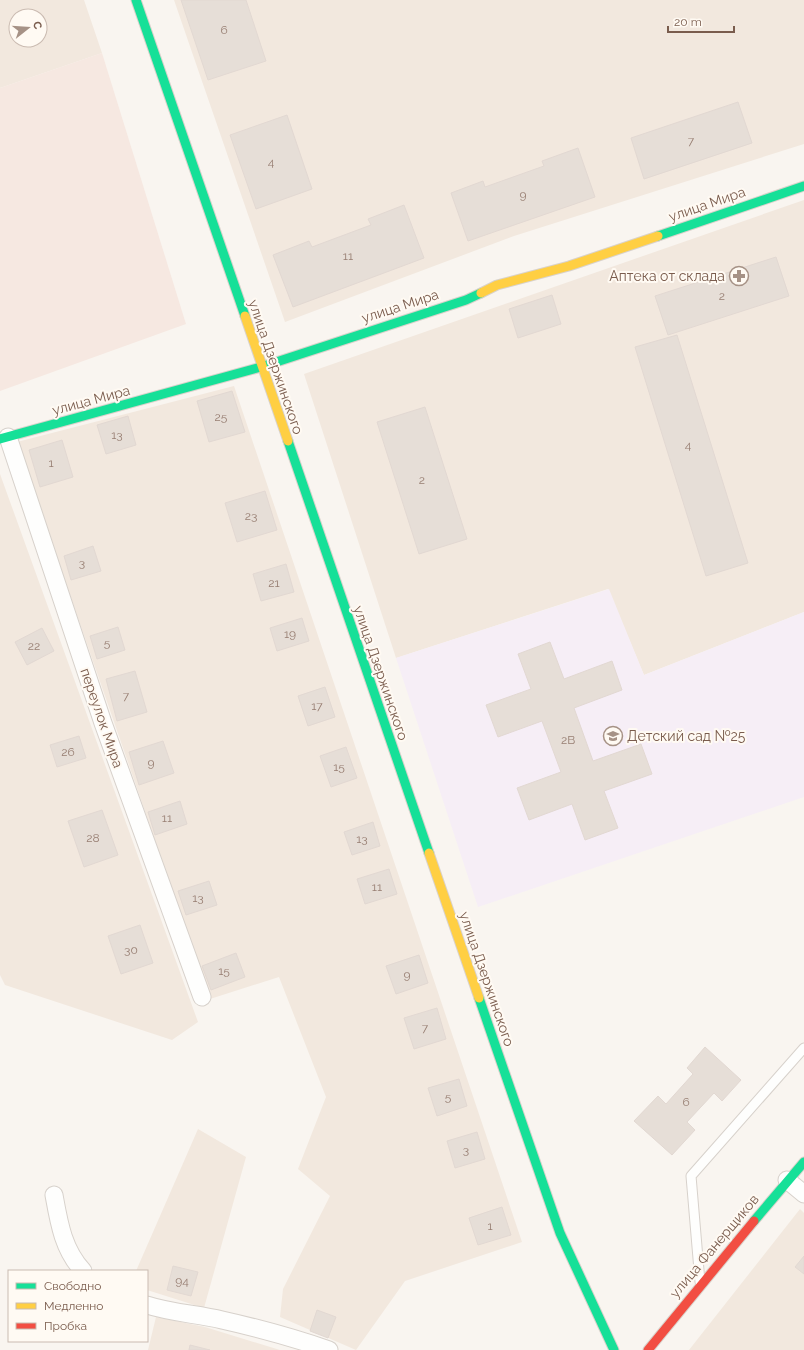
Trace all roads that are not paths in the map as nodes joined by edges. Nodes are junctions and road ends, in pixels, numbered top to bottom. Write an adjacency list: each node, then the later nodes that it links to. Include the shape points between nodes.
1 (136, 0): 3 (street, улица Дзержинского)
2 (804, 186): 3 (street, улица Мира, via 569,266 497,285 466,300)
3 (261, 367): 4 (street, улица Мира); 15 (street, улица Дзержинского, via 560,1233)
4 (4, 438): 5 (street, переулок Мира)
5 (202, 997)
6 (804, 1048): 12 (lane, via 691,1176)
7 (804, 1162): 8 (street, улица Фанерщиков)
8 (787, 1180): 9 (street); 12 (street, улица Фанерщиков)
9 (804, 1194)
10 (54, 1195): 11 (street, via 61,1234 73,1261)
11 (82, 1270)
12 (700, 1284): 16 (street, улица Фанерщиков)
13 (148, 1305): 14 (street, via 222,1320)
14 (329, 1350)
15 (614, 1350)
16 (648, 1350)

